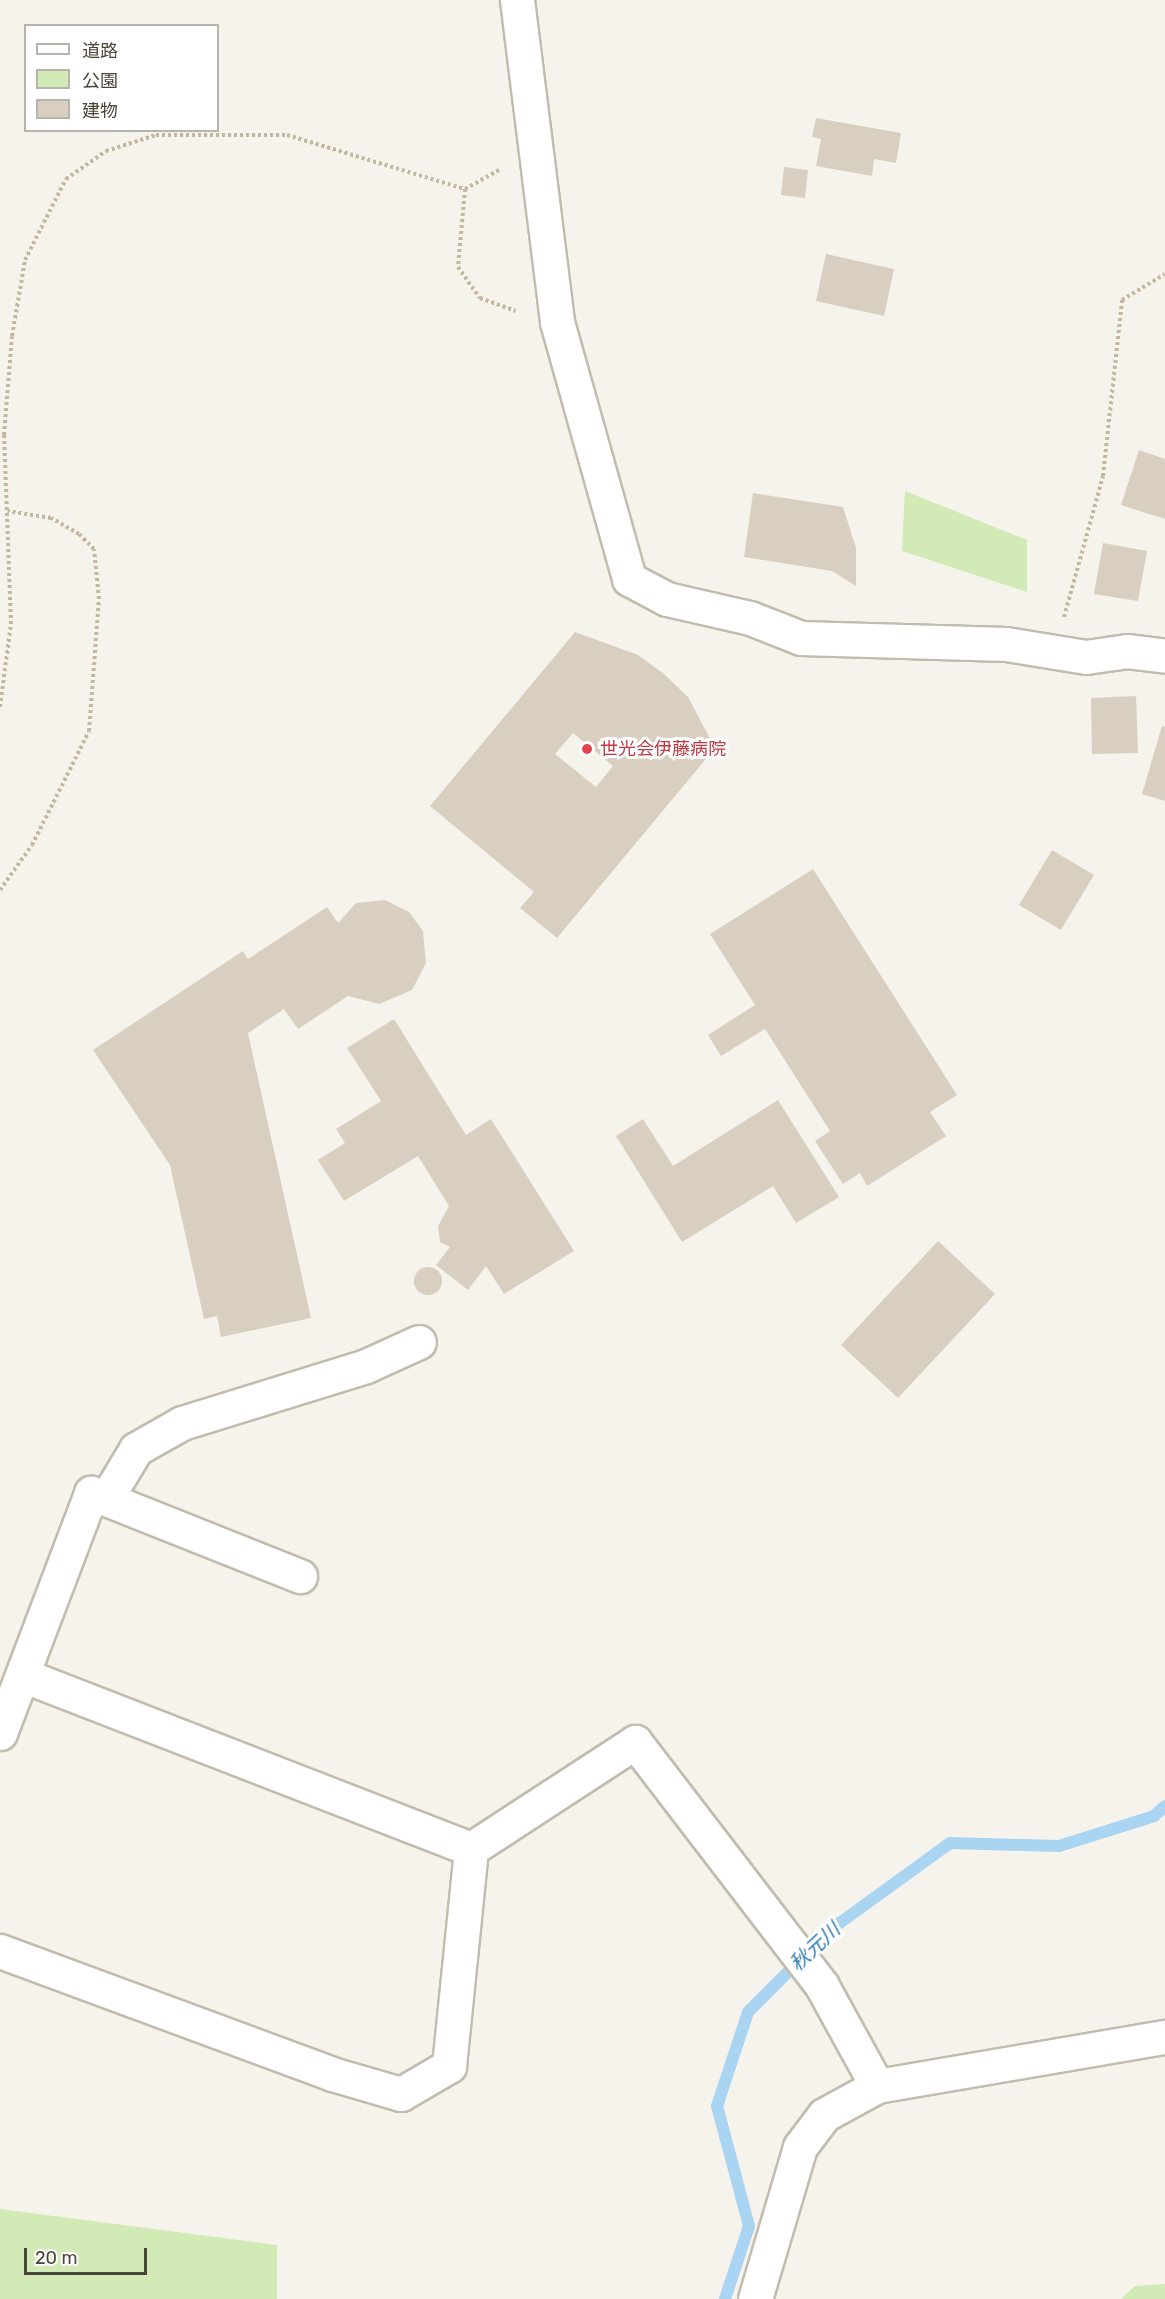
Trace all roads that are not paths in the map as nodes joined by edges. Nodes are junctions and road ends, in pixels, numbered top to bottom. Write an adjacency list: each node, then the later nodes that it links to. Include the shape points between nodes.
1 (517, 0): 2 (street, via 557,322 629,579 667,599 750,618 781,634 1006,644 1057,653)
2 (1165, 656)
3 (419, 1342): 4 (street, via 366,1366 182,1423 136,1449)
4 (106, 1499): 5 (street); 6 (street, via 91,1492)
5 (300, 1576)
6 (25, 1676): 7 (street); 8 (street)
7 (0, 1733)
8 (471, 1849): 9 (street, via 449,2066 401,2094 332,2074); 11 (street, via 635,1742 822,1986)
9 (0, 1952)
10 (1165, 2037): 11 (street)
11 (877, 2086): 12 (street, via 824,2115 800,2147)
12 (755, 2299)

